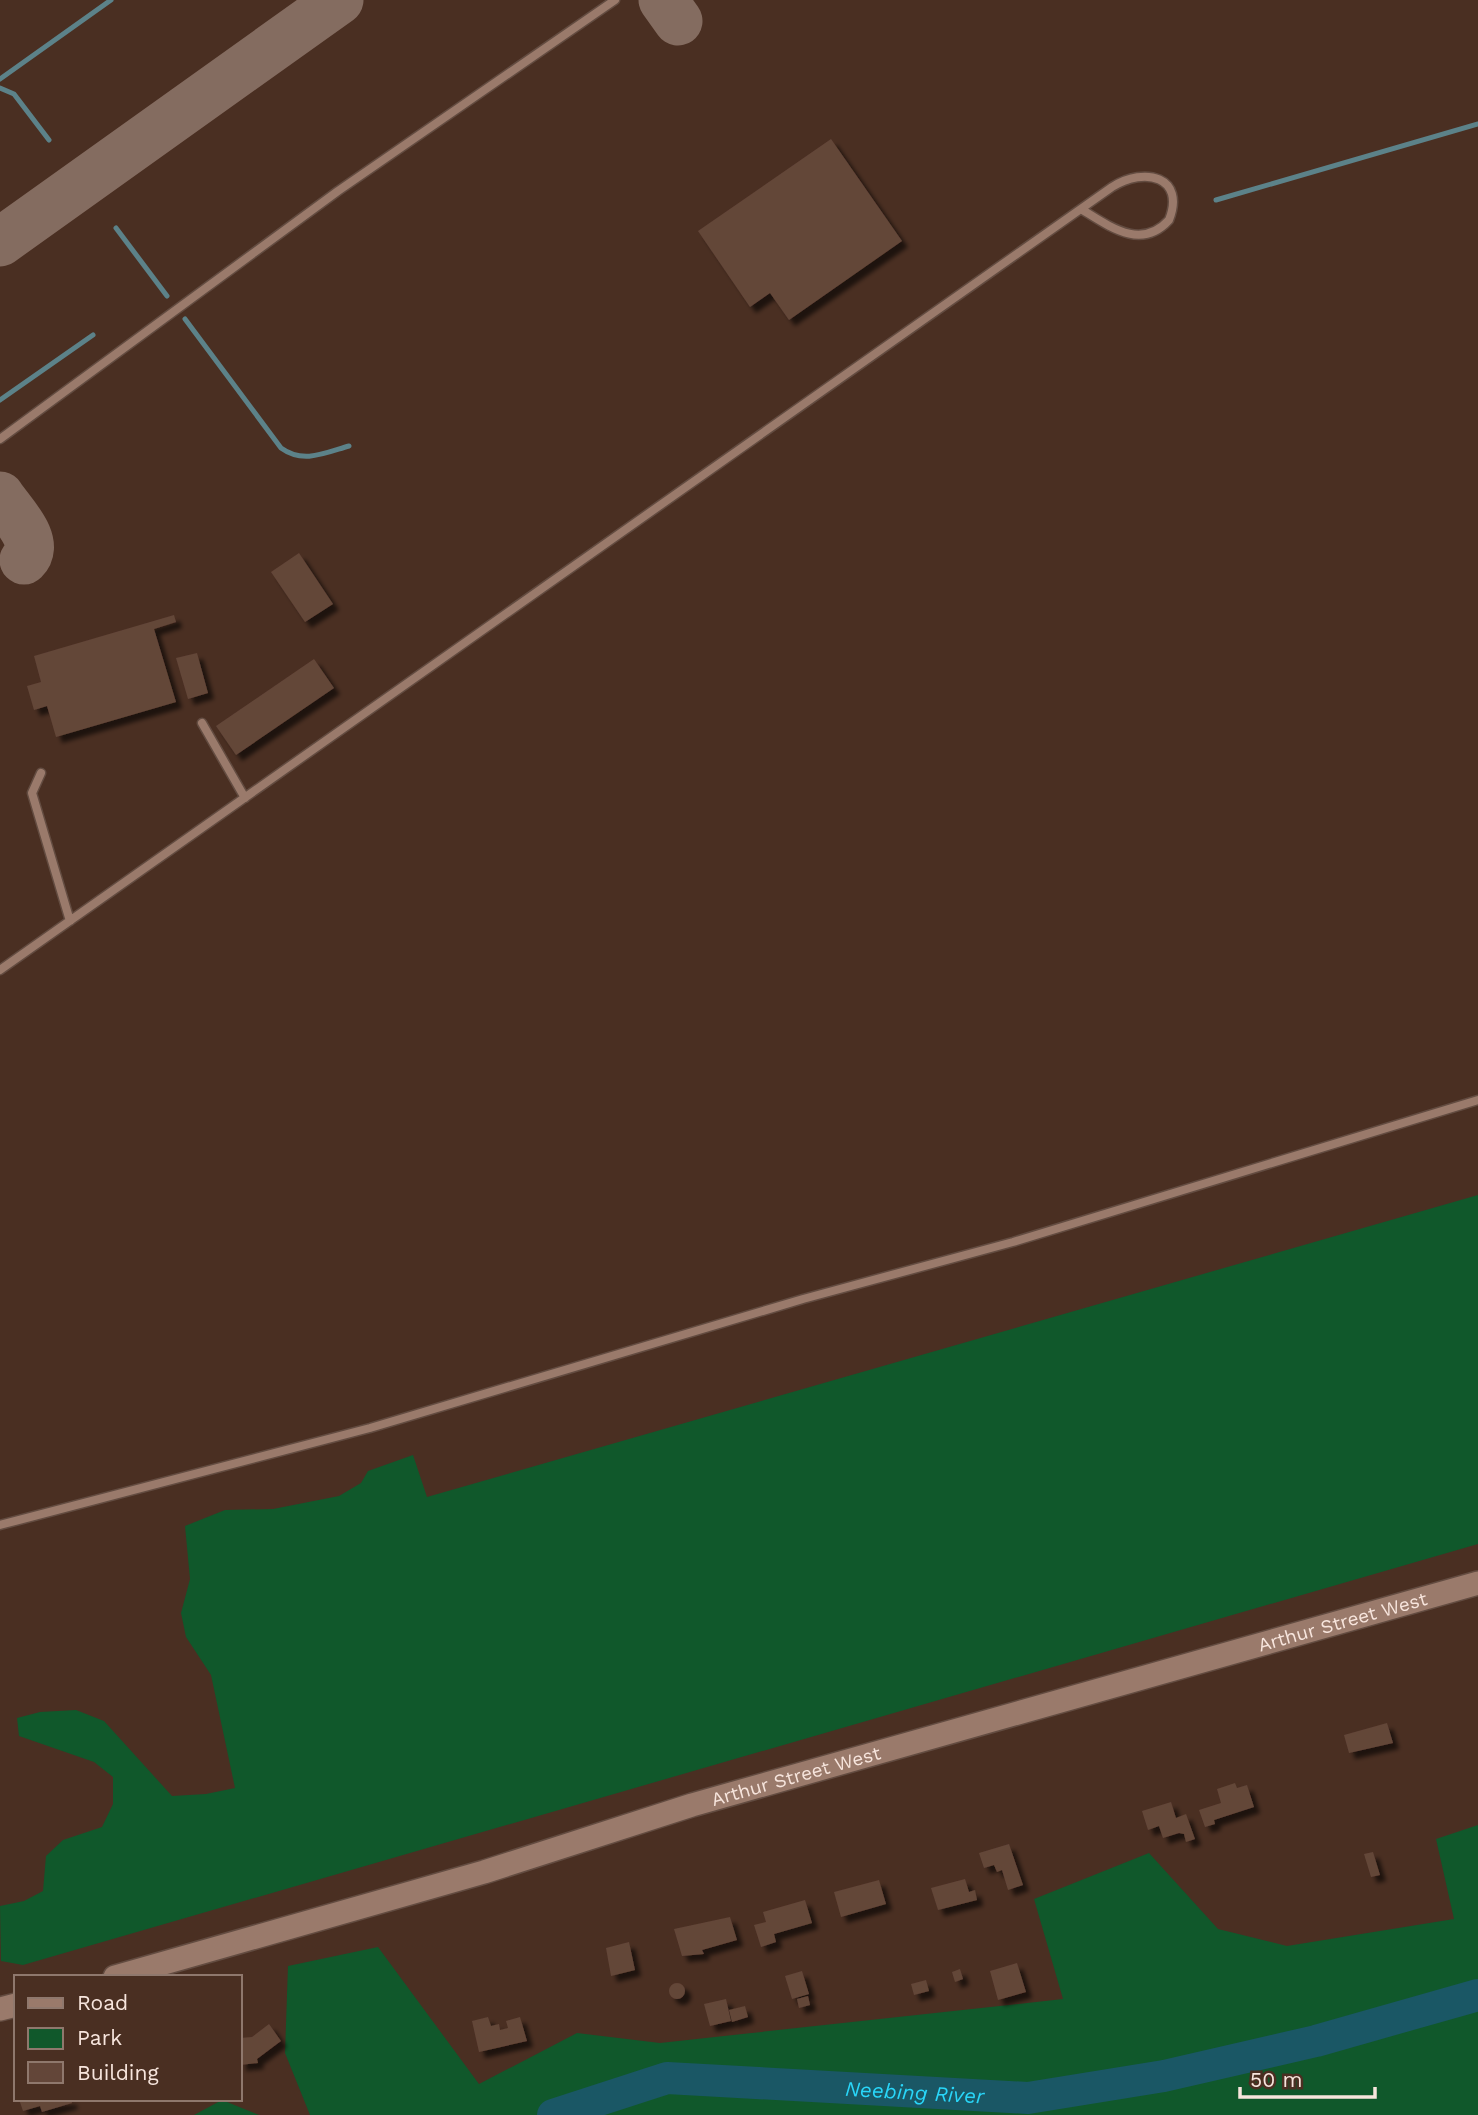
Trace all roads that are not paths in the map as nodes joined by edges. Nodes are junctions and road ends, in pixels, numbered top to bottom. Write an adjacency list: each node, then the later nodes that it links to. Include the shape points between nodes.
1 (615, 0): 3 (lane, via 338,191)
2 (1081, 209): 2 (lane, via 1136,175 1159,179 1172,196 1169,220 1146,236 1113,229); 6 (lane)
3 (0, 439)
4 (202, 723): 6 (lane)
5 (41, 773): 7 (lane, via 32,793)
6 (245, 798): 7 (lane)
7 (70, 920): 8 (lane)
8 (0, 970)
9 (1478, 1100): 10 (lane, via 1027,1238 790,1303 382,1425)
10 (0, 1525)
11 (1478, 1583): 12 (main road, Arthur Street West, via 692,1805 484,1871)
12 (122, 1975)

